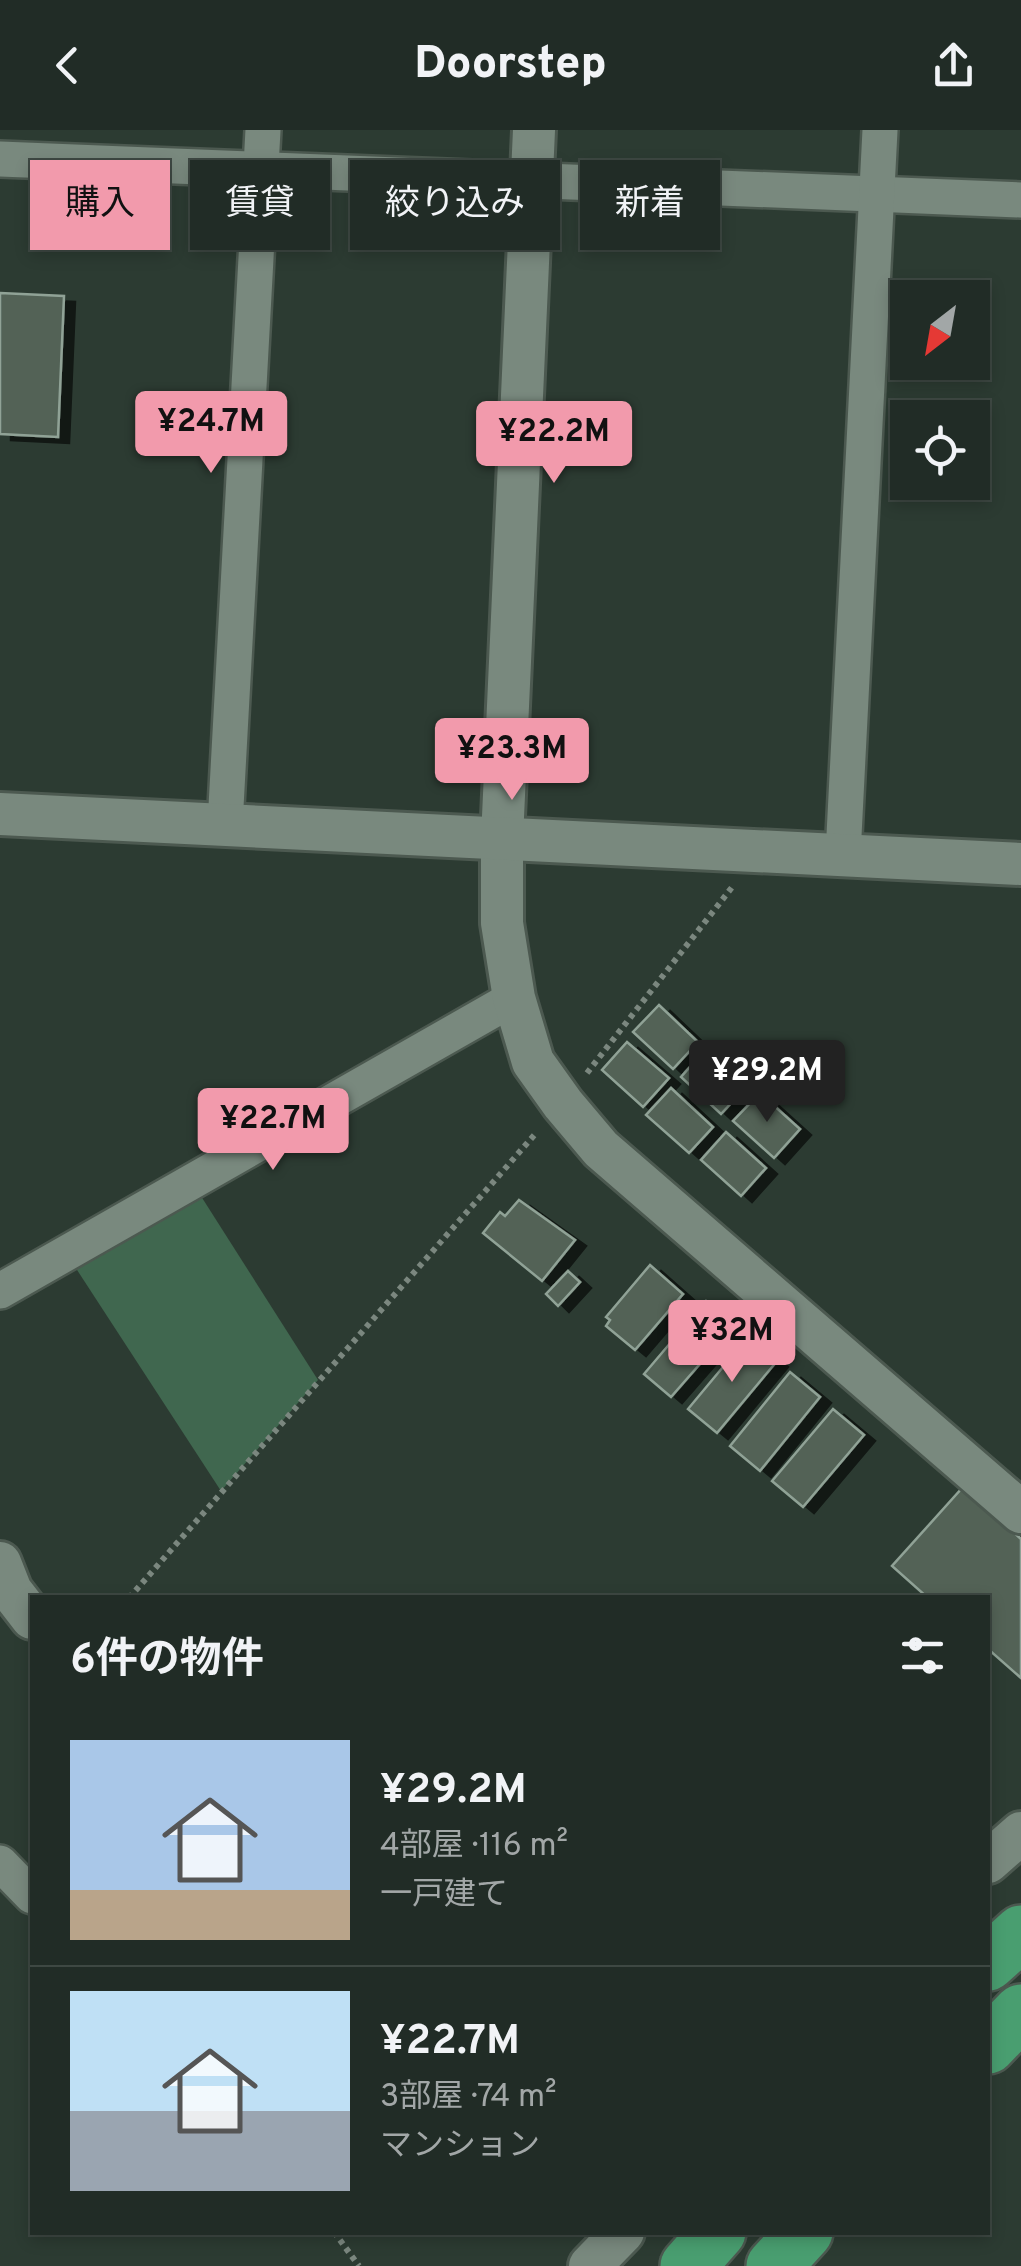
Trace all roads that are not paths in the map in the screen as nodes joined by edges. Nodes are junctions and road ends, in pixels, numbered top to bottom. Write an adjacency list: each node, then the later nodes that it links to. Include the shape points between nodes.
1 (263, 130): 5 (street)
2 (534, 130): 6 (street)
3 (880, 130): 9 (street)
4 (0, 160): 7 (street)
5 (261, 160)
6 (533, 160)
7 (190, 167)
8 (560, 182): 9 (street)
9 (877, 194): 10 (street); 16 (street)
10 (1021, 200)
11 (256, 250): 14 (street)
12 (529, 250): 15 (street)
13 (0, 814): 14 (street)
14 (225, 825): 15 (street)
15 (502, 838): 16 (street); 18 (street, via 502,922)
16 (843, 855): 17 (street)
17 (1021, 864)
18 (514, 998): 19 (street); 20 (street, via 533,1062 601,1149)
19 (0, 1291)
20 (1021, 1512)
21 (1021, 1833): 22 (street)
22 (990, 1860)
23 (0, 1863): 24 (street)
24 (30, 1894)
25 (1021, 1933): 26 (highway)
26 (990, 1961)
27 (1021, 2012): 28 (highway)
28 (990, 2044)
29 (715, 2235): 31 (highway)
30 (802, 2235): 32 (highway)
31 (688, 2266)
32 (774, 2266)

